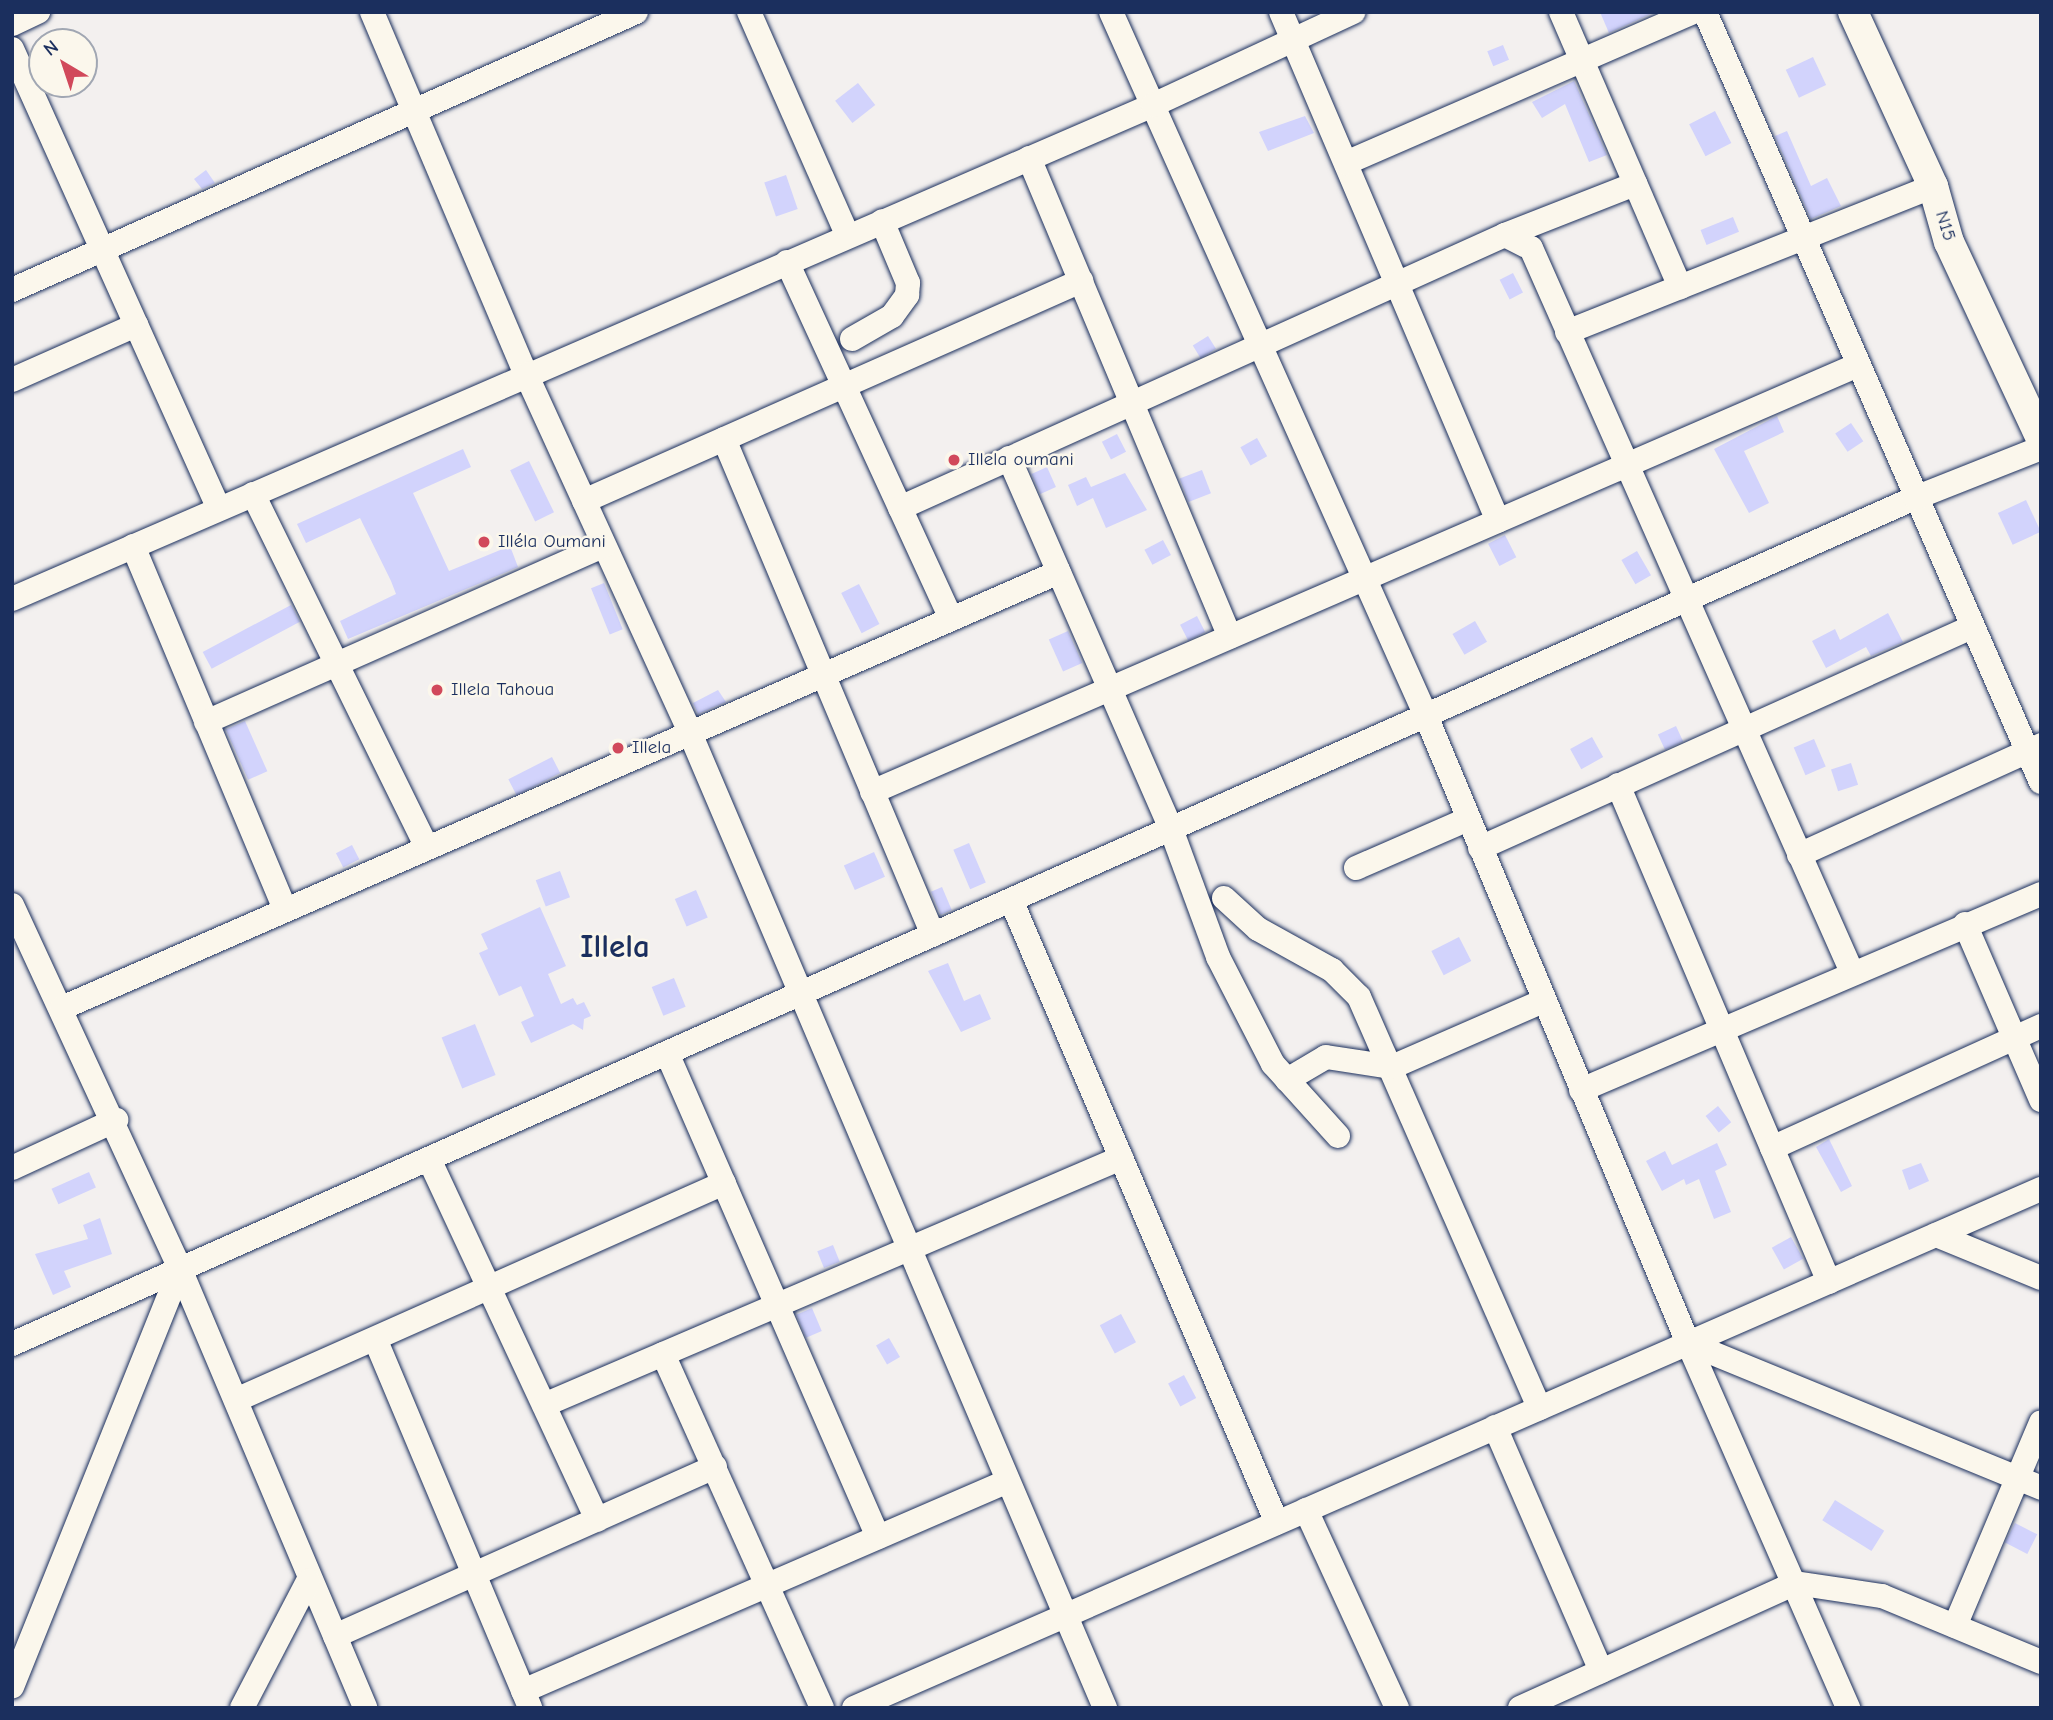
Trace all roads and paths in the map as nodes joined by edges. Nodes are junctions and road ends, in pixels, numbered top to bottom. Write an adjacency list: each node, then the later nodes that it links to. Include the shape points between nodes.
1 (38, 12): 12 (street)
2 (373, 12): 17 (street)
3 (636, 12): 17 (street)
4 (749, 12): 24 (street)
5 (1111, 12): 16 (street)
6 (1281, 12): 13 (street)
7 (1353, 12): 13 (street)
8 (1561, 12): 15 (street)
9 (1693, 12): 15 (street)
10 (1705, 12): 25 (street)
11 (1853, 12): 21 (main road, N15)
12 (12, 24)
13 (1293, 40): 16 (street); 19 (street)
14 (12, 49): 26 (street)
15 (1582, 60): 19 (street); 20 (street)
16 (1153, 105): 18 (street); 35 (street)
17 (414, 111): 26 (street); 37 (street)
18 (1029, 158): 22 (street); 28 (street)
19 (1346, 163): 29 (street)
20 (1635, 184): 23 (street); 30 (street)
21 (1933, 186): 25 (street); 42 (main road, N15, via 1949,242)
22 (882, 221): 24 (street); 34 (street, via 908,283 907,295 892,316)
23 (1505, 235): 29 (street); 33 (street, via 1531,248)
24 (848, 236): 27 (street)
25 (1802, 237): 30 (street); 36 (street)
26 (103, 250): 31 (street); 32 (street)
27 (787, 262): 37 (street); 39 (street)
28 (1081, 281): 39 (street); 40 (street)
29 (1396, 282): 35 (street); 51 (street)
30 (1679, 287): 33 (street)
31 (12, 290)
32 (136, 325): 38 (street); 50 (street)
33 (1567, 332): 45 (street)
34 (852, 339)
35 (1257, 344): 40 (street); 55 (street)
36 (1858, 365): 45 (street); 47 (street)
37 (526, 374): 46 (street); 48 (street)
38 (12, 380)
39 (844, 386): 41 (street); 49 (street)
40 (1131, 402): 44 (street); 60 (street)
41 (724, 439): 48 (street); 62 (street)
42 (2041, 439)
43 (2041, 448): 47 (street)
44 (1009, 458): 49 (street); 54 (street)
45 (1625, 466): 51 (street); 57 (street)
46 (253, 494): 50 (street); 61 (street)
47 (1915, 498): 57 (street); 59 (street)
48 (584, 501): 53 (street)
49 (900, 508): 58 (street)
50 (219, 509): 52 (street)
51 (1498, 521): 55 (street)
52 (133, 546): 56 (street); 65 (street)
53 (604, 546): 61 (street); 67 (street)
54 (1059, 572): 58 (street); 63 (street)
55 (1364, 579): 60 (street); 64 (street)
56 (12, 599)
57 (1684, 601): 64 (street); 66 (street)
58 (951, 619): 62 (street)
59 (1972, 627): 66 (street); 68 (street)
60 (1230, 637): 63 (street)
61 (337, 664): 65 (street); 74 (street)
62 (823, 675): 67 (street); 71 (street)
63 (1110, 689): 71 (street); 73 (street)
64 (1426, 716): 72 (street); 73 (street)
65 (206, 722): 82 (street)
66 (1741, 729): 70 (street); 76 (street)
67 (690, 733): 74 (street); 86 (street)
68 (2034, 748): 69 (street); 76 (street)
69 (2041, 782)
70 (1618, 785): 75 (street); 90 (street)
71 (872, 792): 84 (street)
72 (1468, 819): 75 (street); 77 (street)
73 (1171, 830): 80 (street); 94 (street, via 1219,957 1273,1064)
74 (427, 848): 82 (street)
75 (1480, 848): 87 (street)
76 (1799, 855): 85 (street)
77 (1356, 868)
78 (2041, 894): 83 (street)
79 (1224, 898): 93 (street, via 1258,929 1332,970 1359,997)
80 (1011, 900): 84 (street); 100 (street)
81 (12, 905): 88 (street)
82 (285, 910): 88 (street)
83 (1965, 924): 85 (street); 91 (street)
84 (933, 935): 86 (street)
85 (1851, 970): 90 (street)
86 (800, 994): 92 (street); 106 (street)
87 (1543, 1001): 93 (street); 95 (street)
88 (62, 1008): 97 (street)
89 (2041, 1027): 91 (street)
90 (1720, 1028): 95 (street); 99 (street)
91 (2016, 1038): 96 (street); 99 (street)
92 (667, 1053): 101 (street); 103 (street)
93 (1392, 1068): 94 (street, via 1326,1057); 118 (street)
94 (1287, 1080): 98 (street)
95 (1581, 1090): 113 (street)
96 (2041, 1100)
97 (116, 1120): 102 (street); 107 (street)
98 (1338, 1136)
99 (1772, 1148): 109 (street)
100 (1121, 1158): 106 (street); 127 (street)
101 (429, 1159): 107 (street); 110 (street)
102 (12, 1168)
103 (724, 1183): 110 (street); 111 (street)
104 (2041, 1189): 105 (street)
105 (1936, 1235): 108 (street); 109 (street)
106 (910, 1248): 111 (street); 123 (street)
107 (180, 1269): 114 (street); 116 (street); 138 (street)
108 (2041, 1278)
109 (1829, 1282): 113 (street)
110 (490, 1289): 112 (street); 117 (street)
111 (777, 1305): 115 (street); 128 (street)
112 (376, 1340): 116 (street); 129 (street)
113 (1688, 1343): 118 (street); 122 (street); 131 (street)
114 (12, 1344)
115 (663, 1354): 117 (street); 121 (street)
116 (236, 1400): 130 (street)
117 (544, 1405): 126 (street)
118 (1539, 1408): 120 (street)
119 (2041, 1422): 122 (street)
120 (1496, 1427): 125 (street); 137 (street)
121 (715, 1467): 126 (street); 132 (street)
122 (2017, 1478): 124 (street); 134 (street)
123 (1006, 1482): 128 (street); 133 (street)
124 (2041, 1488)
125 (1306, 1510): 127 (street); 146 (street)
126 (597, 1520): 129 (street)
127 (1277, 1523): 133 (street)
128 (878, 1537): 132 (street)
129 (474, 1574): 135 (street); 139 (street)
130 (308, 1581): 135 (street); 142 (street)
131 (1795, 1583): 134 (street, via 1882,1596); 137 (street); 148 (street)
132 (767, 1584): 139 (street); 144 (street)
133 (1063, 1616): 141 (street); 145 (street)
134 (1955, 1626): 136 (street)
135 (335, 1636): 143 (street)
136 (2041, 1662)
137 (1601, 1671): 140 (street)
138 (12, 1686)
139 (527, 1699)
140 (1565, 1699): 147 (street)
141 (866, 1705)
142 (242, 1708)
143 (365, 1708)
144 (822, 1708)
145 (1105, 1708)
146 (1397, 1708)
147 (1520, 1708)
148 (1848, 1708)

